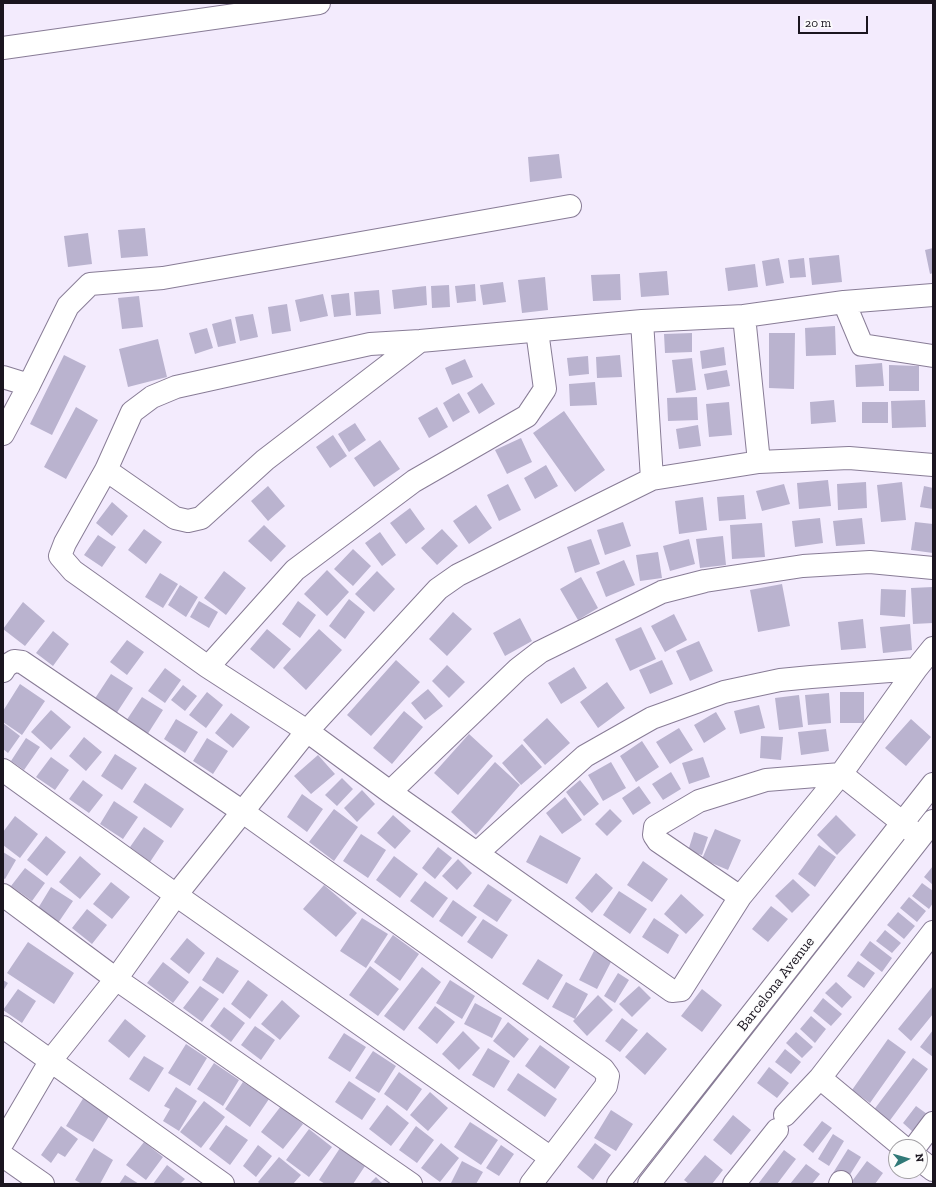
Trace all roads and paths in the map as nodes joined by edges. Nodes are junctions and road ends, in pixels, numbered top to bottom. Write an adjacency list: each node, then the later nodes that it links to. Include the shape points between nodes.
1 (319, 3): 2 (street)
2 (3, 48)
3 (570, 206): 12 (street, via 163,278 90,284 68,306)
4 (933, 295): 5 (street)
5 (844, 302): 6 (street); 10 (street, via 862,345)
6 (744, 316): 7 (street); 14 (street)
7 (642, 321): 8 (street); 17 (street)
8 (537, 331): 9 (street); 20 (street, via 546,389 527,416 414,481 295,570)
9 (420, 341): 16 (street, via 370,344 176,387 152,397 132,412); 16 (street, via 265,460 201,518 188,522 175,518)
10 (933, 356)
11 (3, 377): 12 (street)
12 (29, 385): 13 (street)
13 (3, 434)
14 (759, 462): 15 (street, via 849,458); 17 (street)
15 (933, 464)
16 (106, 470): 20 (street, via 60,556 73,571)
17 (652, 479): 23 (street, via 458,575 438,589)
18 (933, 568): 27 (street, via 870,562 803,566 705,581 662,592 540,652 518,669)
19 (933, 648): 21 (street)
20 (208, 667): 23 (street)
21 (916, 669): 25 (street); 32 (street, via 780,680 724,692 652,718 585,756)
22 (3, 671): 28 (street, via 14,661 22,662)
23 (307, 731): 27 (street); 28 (street)
24 (3, 770): 34 (street)
25 (841, 774): 30 (street); 35 (street); 35 (street, via 766,780 699,801 655,827 654,835 658,841)
26 (933, 784): 30 (street, Barcelona Avenue)
27 (390, 792): 32 (street)
28 (243, 812): 34 (street); 46 (street, via 603,1068 608,1076 606,1086)
29 (933, 821): 31 (street, Barcelona Avenue)
30 (903, 823): 31 (street); 51 (street, Barcelona Avenue)
31 (920, 838): 52 (street, Barcelona Avenue)
32 (477, 853): 35 (street, via 672,991 681,990)
33 (3, 895): 37 (street)
34 (176, 895): 37 (street); 46 (street)
35 (740, 897)
36 (933, 932): 40 (street)
37 (116, 978): 39 (street); 49 (street)
38 (3, 1027): 39 (street)
39 (51, 1060): 44 (street); 48 (street)
40 (820, 1078): 42 (street); 53 (street)
41 (933, 1123): 43 (street)
42 (893, 1139)
43 (921, 1139)
44 (3, 1142)
45 (3, 1156): 47 (street)
46 (551, 1158): 50 (street)
47 (43, 1184)
48 (223, 1184)
49 (412, 1184)
50 (532, 1184)
51 (618, 1184)
52 (649, 1184)
53 (734, 1184)

